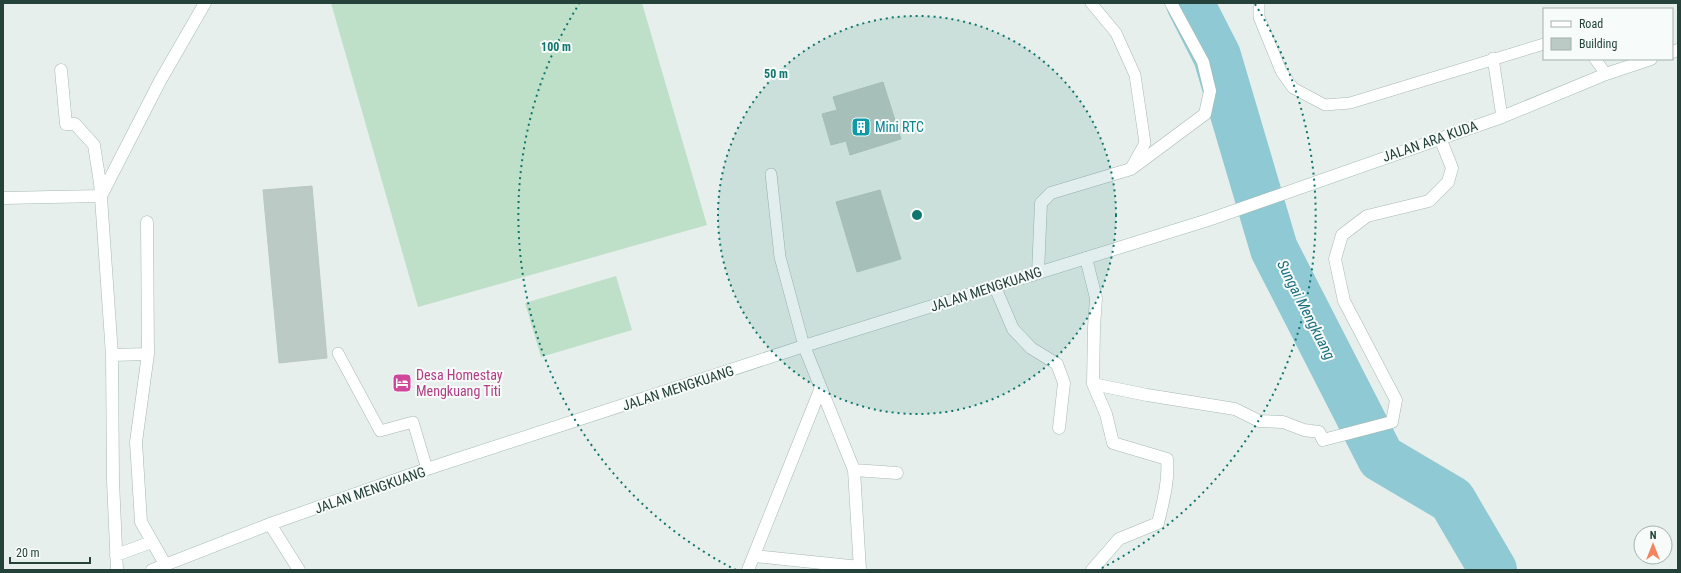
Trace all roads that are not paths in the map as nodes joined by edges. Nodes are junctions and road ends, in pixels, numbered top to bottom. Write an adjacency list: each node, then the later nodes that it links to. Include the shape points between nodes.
1 (205, 3): 15 (street, via 160,81)
2 (1091, 3): 13 (lane, via 1116,33 1135,75 1145,143)
3 (1171, 3): 13 (street, via 1203,62 1210,91 1205,114)
4 (1259, 3): 6 (lane, via 1259,17 1281,71 1293,88 1325,105 1350,103)
5 (1543, 44): 6 (lane)
6 (1493, 58): 11 (lane)
7 (1596, 60): 10 (lane)
8 (1648, 60): 10 (street, JALAN ARA KUDA)
9 (62, 70): 15 (street, via 66,124 75,124 94,145)
10 (1606, 74): 11 (street, JALAN ARA KUDA)
11 (1502, 117): 12 (street, JALAN ARA KUDA)
12 (1440, 138): 17 (street, JALAN ARA KUDA); 26 (street, via 1452,168 1448,182 1429,201 1368,216 1342,235 1335,259 1344,301 1396,400 1392,422 1323,440 1319,432 1304,430 1283,422 1260,422 1235,409)
13 (1131, 169): 20 (street, via 1051,193 1041,203)
14 (771, 174): 22 (lane, via 780,257)
15 (101, 196): 16 (street); 25 (street)
16 (3, 198)
17 (1208, 220): 19 (street, JALAN MENGKUANG)
18 (147, 222): 24 (street)
19 (1086, 258): 20 (street, JALAN MENGKUANG); 26 (street, via 1096,298)
20 (1038, 273): 21 (street, JALAN MENGKUANG)
21 (995, 287): 22 (street, JALAN MENGKUANG); 28 (street, via 1013,329 1031,348 1057,364 1064,383)
22 (804, 346): 27 (street); 29 (street, JALAN MENGKUANG)
23 (338, 353): 29 (lane, via 380,431 413,422)
24 (148, 354): 25 (street); 33 (street, via 136,442 141,522)
25 (112, 356): 34 (street)
26 (1093, 384): 42 (street, via 1106,414 1113,443 1167,459 1168,471 1158,523 1119,539)
27 (820, 390): 30 (street); 35 (street)
28 (1059, 428)
29 (428, 469): 32 (street, JALAN MENGKUANG)
30 (854, 470): 31 (street); 37 (street)
31 (897, 473)
32 (270, 524): 36 (street, JALAN MENGKUANG); 40 (street)
33 (152, 542): 34 (street); 36 (street)
34 (116, 555): 38 (street)
35 (754, 556): 37 (street); 41 (street)
36 (165, 564): 39 (street, JALAN MENGKUANG)
37 (860, 569)
38 (118, 570)
39 (152, 570)
40 (299, 570)
41 (748, 570)
42 (1092, 570)

